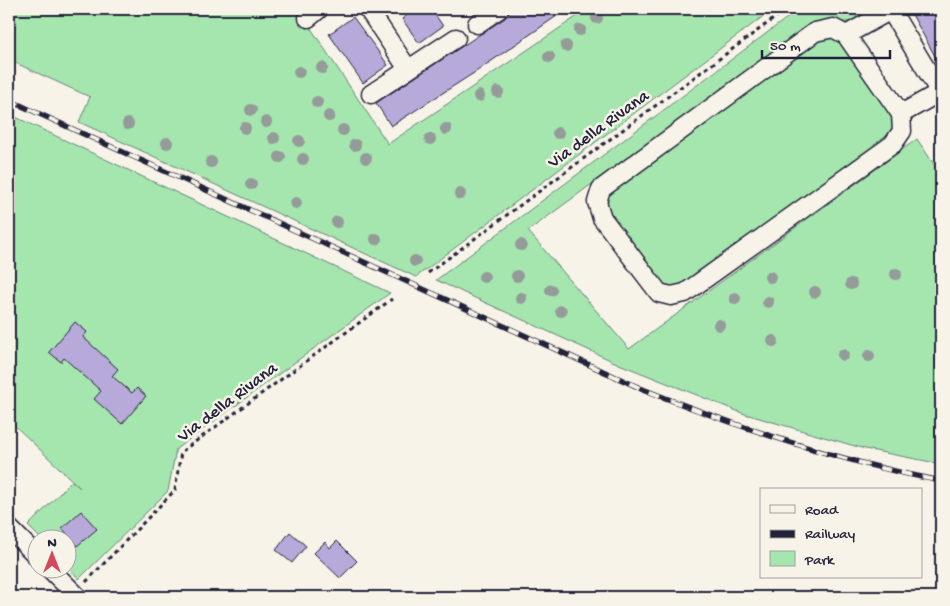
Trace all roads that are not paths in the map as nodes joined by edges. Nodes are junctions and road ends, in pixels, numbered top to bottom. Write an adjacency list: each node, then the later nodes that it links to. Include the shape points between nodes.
1 (368, 9): 7 (street)
2 (499, 9): 4 (street)
3 (890, 9): 5 (street); 8 (street)
4 (477, 24)
5 (846, 35): 10 (street); 10 (street, via 833,28 815,32 601,189 597,202 602,218 660,293 671,296 685,293 892,144 902,131)
6 (456, 38): 7 (street)
7 (408, 70): 9 (street)
8 (941, 93): 10 (street)
9 (371, 94)
10 (901, 114)
11 (9, 528): 12 (street)
12 (28, 547)
13 (64, 578): 14 (street)
14 (82, 590)

